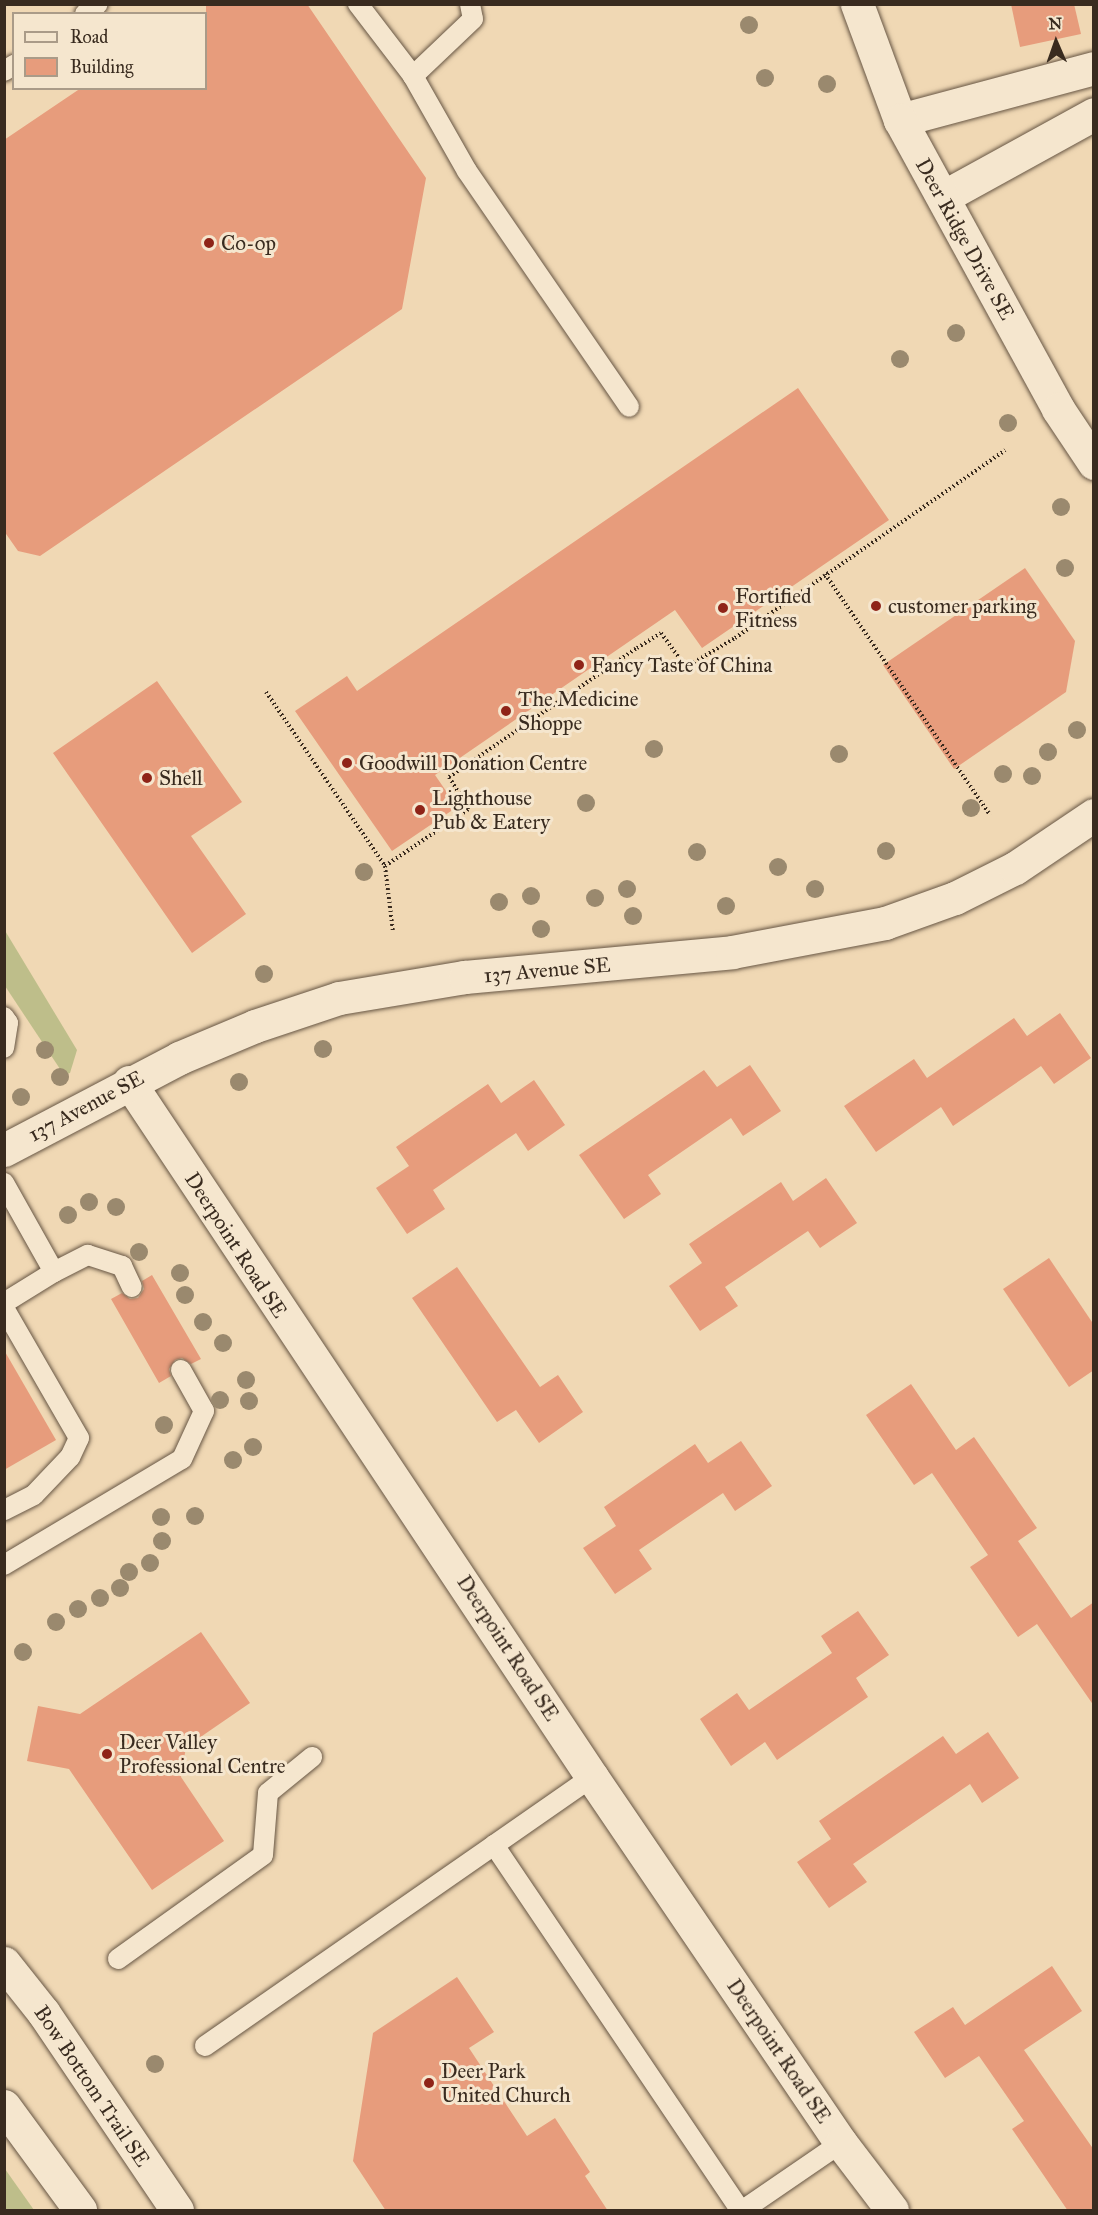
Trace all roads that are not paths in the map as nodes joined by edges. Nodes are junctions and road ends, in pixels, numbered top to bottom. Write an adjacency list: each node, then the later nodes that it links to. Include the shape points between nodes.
1 (358, 4): 5 (lane)
2 (470, 4): 5 (lane, via 473,19)
3 (857, 4): 7 (street, Deer Ridge Drive SE)
4 (1094, 68): 7 (street)
5 (413, 76): 9 (lane, via 467,171)
6 (1094, 114): 8 (street)
7 (900, 120): 8 (street, Deer Ridge Drive SE)
8 (943, 197): 10 (street, Deer Ridge Drive SE, via 1058,409)
9 (630, 407)
10 (1094, 463)
11 (1094, 815): 14 (street, 137 Avenue SE, via 1015,868 955,898 885,923 732,952 465,977 339,998 255,1026)
12 (4, 1017): 13 (lane, via 9,1023)
13 (4, 1048)
14 (129, 1082): 15 (street, 137 Avenue SE); 24 (street, Deerpoint Road SE)
15 (4, 1150)
16 (4, 1183): 17 (lane)
17 (54, 1272): 18 (lane, via 88,1255 122,1266); 19 (lane)
18 (132, 1287)
19 (4, 1305): 21 (lane, via 79,1438 70,1457 34,1495)
20 (181, 1370): 22 (lane, via 204,1411 182,1459)
21 (4, 1510)
22 (4, 1564)
23 (312, 1757): 26 (lane, via 268,1793 263,1855)
24 (592, 1777): 25 (lane); 30 (street, Deerpoint Road SE)
25 (494, 1845): 28 (lane); 33 (lane)
26 (118, 1959)
27 (4, 1963): 32 (street, Bow Bottom Trail SE, via 43,2012)
28 (205, 2046)
29 (4, 2106): 31 (street)
30 (841, 2143): 33 (lane); 34 (street, Deerpoint Road SE)
31 (80, 2211)
32 (177, 2211)
33 (741, 2211)
34 (892, 2211)

